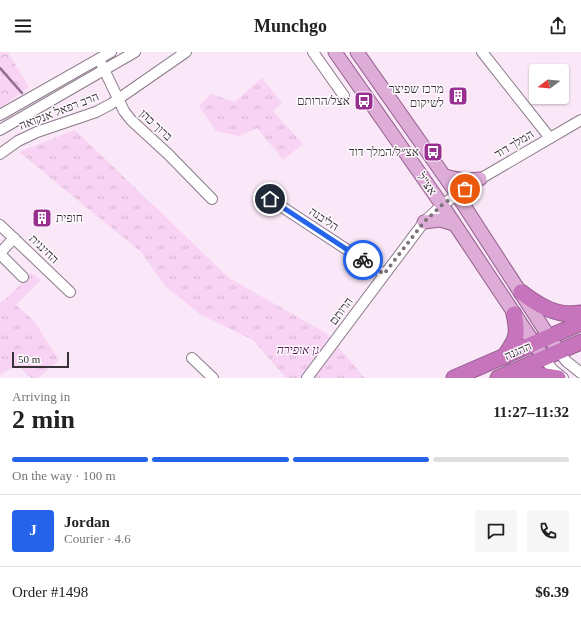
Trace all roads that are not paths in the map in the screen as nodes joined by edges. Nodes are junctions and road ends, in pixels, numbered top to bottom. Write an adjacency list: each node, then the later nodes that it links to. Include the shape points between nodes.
1 (111, 52): 8 (street, הרב רפאל אנקואה)
2 (135, 52): 9 (street, הרב רפאל אנקואה)
3 (186, 52): 11 (street, הרב רפאל אנקואה)
4 (313, 52): 10 (street)
5 (335, 52): 22 (main road, אצ"ל)
6 (357, 52): 17 (main road, אצ"ל)
7 (482, 52): 15 (street)
8 (100, 59): 9 (street, ברוך כהן); 12 (street, הרב רפאל אנקואה)
9 (105, 70): 11 (street, ברוך כהן); 14 (street, הרב רפאל אנקואה)
10 (344, 96)
11 (118, 100): 16 (street, הרב רפאל אנקואה, via 96,112 37,132); 20 (street, ברוך כהן, via 131,120)
12 (0, 115)
13 (581, 120): 15 (street, המלך דוד)
14 (0, 130)
15 (550, 138): 18 (street, המלך דוד)
16 (0, 154)
17 (445, 176): 18 (main road, via 460,181); 19 (main road, אצ"ל)
18 (480, 179): 19 (street, המלך דוד)
19 (457, 194): 22 (street, המלך דוד); 31 (main road, אצ"ל)
20 (212, 199)
21 (270, 199): 28 (street, הליבנה)
22 (442, 205): 23 (street, הרותם); 24 (main road, אצ"ל)
23 (424, 222): 24 (main road, via 440,220); 28 (street, הרותם)
24 (454, 224): 33 (main road, אצ"ל)
25 (0, 225): 26 (street, החיננית)
26 (14, 238): 27 (street); 30 (street, החיננית)
27 (0, 253): 29 (street)
28 (384, 274): 44 (street, הרותם)
29 (23, 277)
30 (70, 292)
31 (520, 292): 32 (highway, via 556,312); 35 (main road, אצ"ל)
32 (581, 313)
33 (514, 314): 37 (main road, אצ"ל); 39 (highway, via 516,335)
34 (581, 323): 35 (highway, ההגנה)
35 (550, 336): 37 (highway, ההגנה); 38 (main road, אצ"ל)
36 (581, 342): 38 (highway, ההגנה)
37 (534, 344): 39 (highway, ההגנה); 41 (main road, אצ"ל)
38 (559, 352): 41 (highway, ההגנה); 42 (street, via 566,362)
39 (504, 357): 45 (highway, ההגנה)
40 (192, 358): 43 (street)
41 (544, 358): 46 (highway, ההגנה); 49 (street)
42 (581, 373)
43 (213, 378)
44 (307, 378)
45 (454, 378)
46 (498, 378)
47 (524, 378): 48 (highway, via 539,375)
48 (558, 378)
49 (563, 378)

